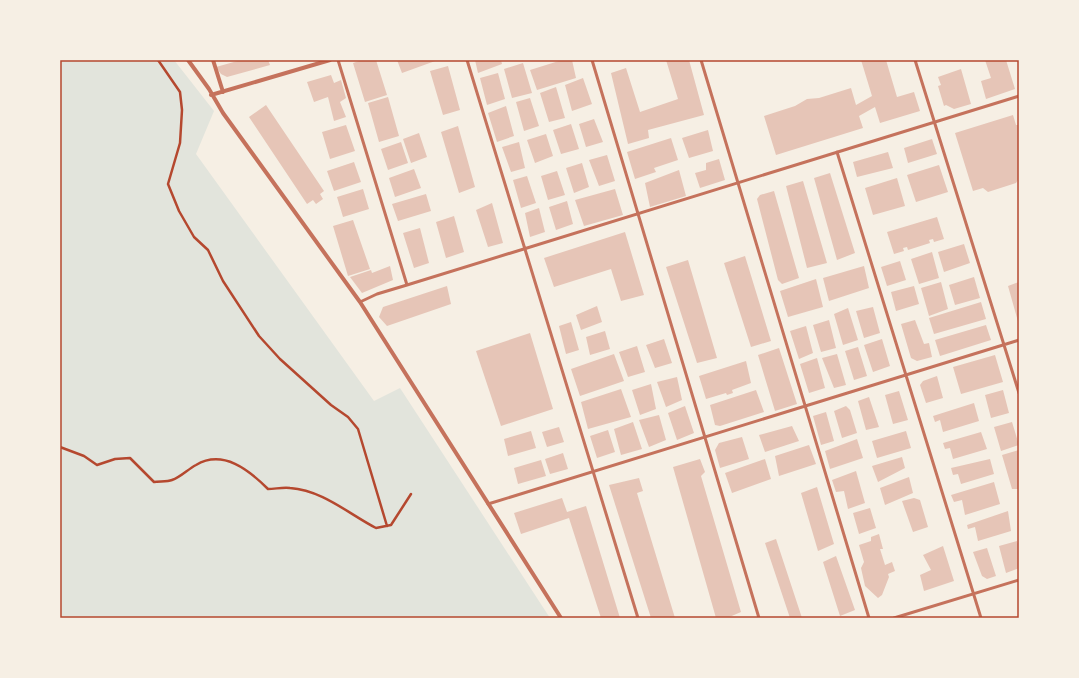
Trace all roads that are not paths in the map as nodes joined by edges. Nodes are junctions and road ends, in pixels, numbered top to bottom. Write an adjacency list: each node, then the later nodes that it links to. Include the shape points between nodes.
1 (188, 60): 10 (street)
2 (213, 60): 9 (street)
3 (330, 60): 9 (street)
4 (338, 60): 17 (lane)
5 (467, 60): 16 (lane)
6 (592, 60): 15 (lane)
7 (701, 60): 14 (lane)
8 (915, 60): 12 (lane)
9 (223, 92): 10 (street)
10 (211, 95): 18 (street)
11 (1019, 96): 12 (lane)
12 (934, 122): 13 (lane); 20 (lane)
13 (837, 152): 14 (lane); 21 (lane)
14 (737, 183): 15 (lane); 23 (lane)
15 (638, 214): 16 (lane); 24 (lane)
16 (525, 248): 17 (lane); 25 (lane)
17 (407, 284): 18 (lane)
18 (360, 302): 26 (street)
19 (1019, 340): 20 (lane)
20 (1004, 345): 21 (lane); 22 (lane)
21 (906, 375): 23 (lane); 28 (lane)
22 (1019, 393)
23 (804, 406): 24 (lane); 32 (lane)
24 (705, 437): 25 (lane); 31 (lane)
25 (593, 472): 26 (lane); 30 (lane)
26 (488, 504): 29 (street)
27 (1019, 580): 28 (lane)
28 (974, 594): 33 (lane); 34 (lane)
29 (562, 618)
30 (638, 618)
31 (759, 618)
32 (869, 618)
33 (894, 618)
34 (981, 618)

